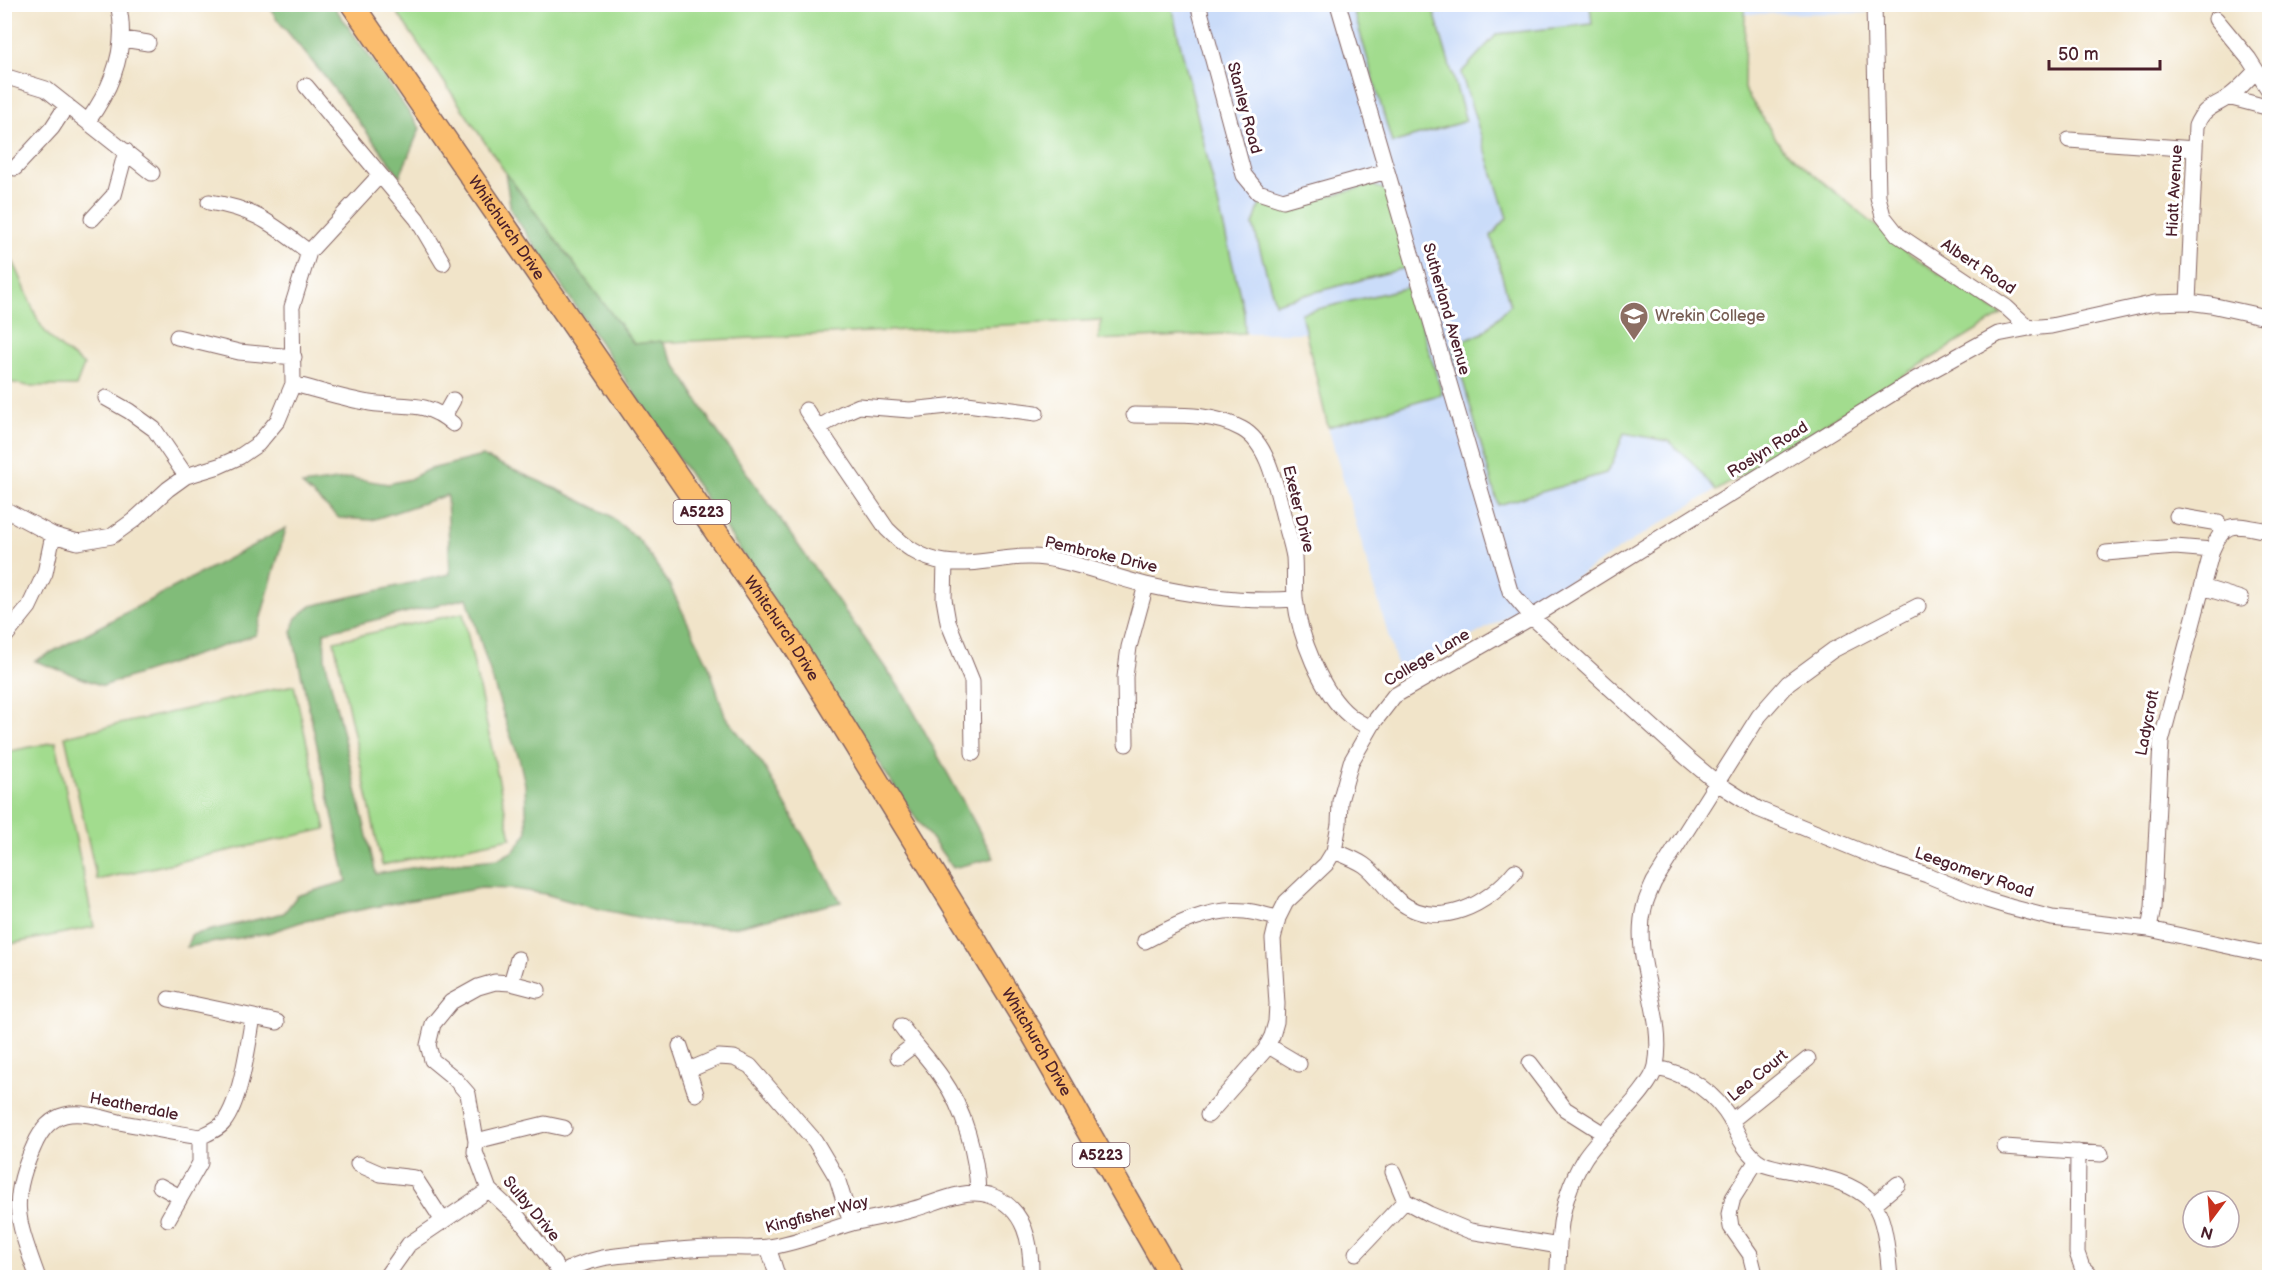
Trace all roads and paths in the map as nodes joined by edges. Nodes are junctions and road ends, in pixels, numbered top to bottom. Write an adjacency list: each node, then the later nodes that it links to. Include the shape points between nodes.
1 (118, 4): 7 (street)
2 (352, 4): 113 (main road, Whitchurch Drive / A5223, via 792,642 1032,1033)
3 (1198, 4): 21 (street, Stanley Road, via 1244,175 1258,192 1283,200)
4 (1338, 4): 21 (street, Sutherland Avenue)
5 (1874, 4): 30 (street, Albert Road, via 1878,197 1883,216 1898,235 2006,307)
6 (2216, 19): 9 (street)
7 (123, 39): 8 (street); 16 (street, via 112,79)
8 (148, 43)
9 (2256, 71): 12 (street); 13 (street, Hiatt Avenue)
10 (4, 76): 14 (street, via 46,89)
11 (306, 86): 23 (street)
12 (2270, 92)
13 (2228, 97): 15 (street); 18 (street, Hiatt Avenue, via 2208,107 2200,118)
14 (67, 105): 16 (street); 20 (street, via 52,128)
15 (2270, 108)
16 (88, 121): 19 (street)
17 (2069, 140): 18 (street)
18 (2195, 148): 28 (street, Hiatt Avenue)
19 (126, 151): 22 (street); 25 (street, via 114,195)
20 (15, 168)
21 (1387, 171): 54 (street, Sutherland Avenue, via 1510,591)
22 (152, 173)
23 (379, 176): 26 (street); 27 (street, via 417,219)
24 (209, 202): 26 (street, via 234,206 261,217)
25 (92, 219)
26 (309, 252): 32 (street, via 292,307)
27 (443, 263)
28 (2188, 302): 29 (street); 30 (street, via 2155,303)
29 (2270, 318)
30 (2029, 328): 54 (street, Roslyn Road, via 1998,334 1963,351)
31 (177, 337): 32 (street, via 239,352)
32 (294, 357): 33 (street)
33 (293, 384): 35 (street, via 370,403 426,407 448,420); 40 (street, via 278,420 258,444 229,462)
34 (106, 398): 40 (street, via 154,429)
35 (453, 400)
36 (806, 410): 39 (street, Pembroke Drive)
37 (1036, 413): 39 (street, via 966,404 910,410 859,406)
38 (1134, 414): 51 (street, Exeter Drive, via 1221,420 1244,430 1260,447 1270,467 1294,555)
39 (818, 429): 48 (street, Pembroke Drive, via 903,546)
40 (186, 476): 45 (street, via 112,536 78,542)
41 (4, 509): 45 (street)
42 (2177, 516): 43 (street, via 2218,524)
43 (2221, 531): 44 (street, via 2231,526); 46 (street, Ladycroft)
44 (2270, 531)
45 (53, 535): 55 (street, via 45,573 29,607)
46 (2212, 549): 47 (street, via 2175,547); 50 (street, Ladycroft)
47 (2106, 553)
48 (945, 562): 49 (street, Pembroke Drive, via 1015,556 1041,558 1065,561); 58 (street, via 948,622 972,681)
49 (1146, 585): 51 (street, Pembroke Drive, via 1236,600); 57 (street, via 1126,667)
50 (2202, 587): 52 (street); 63 (street, Ladycroft, via 2161,742)
51 (1295, 599): 56 (street, Exeter Drive, via 1303,636 1322,680 1349,715)
52 (2231, 601)
53 (1918, 606): 59 (street, via 1833,650 1788,683 1759,716)
54 (1532, 617): 56 (street, College Lane, via 1394,696); 59 (street, Leegomery Road)
55 (4, 638)
56 (1370, 728): 60 (street, College Lane, via 1344,782)
57 (1126, 744)
58 (973, 753)
59 (1717, 783): 63 (street, Leegomery Road, via 1758,809 1788,822 1987,900 2052,918); 80 (street, via 1654,882 1644,909 1643,955 1656,1016)
60 (1335, 851): 61 (street, via 1364,865 1400,901 1420,912 1455,914 1506,883); 62 (street, via 1286,903)
61 (1515, 871)
62 (1278, 918): 64 (street, via 1243,911 1217,913 1184,921); 74 (street, via 1272,955 1276,1022)
63 (2149, 929): 65 (street, Leegomery Road)
64 (1145, 941)
65 (2270, 955)
66 (518, 959): 67 (street)
67 (511, 983): 68 (street, Sulby Drive); 88 (street, Sulby Drive, via 478,987 451,1002 433,1024 430,1035 432,1060 468,1094)
68 (538, 990)
69 (169, 999): 70 (street)
70 (253, 1017): 71 (street); 87 (street, via 232,1108 223,1124)
71 (277, 1022)
72 (901, 1026): 73 (street)
73 (915, 1044): 76 (street); 98 (street, via 943,1078 969,1133)
74 (1268, 1045): 79 (street); 83 (street)
75 (680, 1046): 81 (street)
76 (898, 1058)
77 (1808, 1059): 84 (street, Lea Court)
78 (1530, 1063): 86 (street, via 1565,1109)
79 (1299, 1064)
80 (1656, 1068): 84 (street, via 1703,1088); 86 (street, via 1646,1087)
81 (689, 1070): 82 (street); 104 (street, via 719,1057 734,1058 750,1066 815,1141 837,1178)
82 (696, 1094)
83 (1208, 1115)
84 (1731, 1121): 92 (street, via 1738,1138)
85 (564, 1128): 88 (street, via 545,1124)
86 (1603, 1133): 105 (street, via 1570,1186)
87 (200, 1137): 99 (street, via 200,1163); 109 (street, Heatherdale, via 88,1115 66,1114 53,1120 30,1153 17,1201 20,1226)
88 (476, 1141): 97 (street, Sulby Drive, via 475,1152)
89 (2005, 1147): 90 (street)
90 (2078, 1152): 91 (street); 117 (street, via 2077,1254 2082,1267)
91 (2102, 1154)
92 (1757, 1160): 101 (street, via 1839,1183); 115 (street, via 1732,1198 1728,1214 1731,1227 1749,1254)
93 (358, 1164): 103 (street, via 381,1174 415,1178)
94 (1393, 1172): 100 (street)
95 (1898, 1184): 101 (street)
96 (160, 1186): 99 (street)
97 (489, 1190): 103 (street); 108 (street, Sulby Drive, via 518,1217)
98 (978, 1193): 104 (street, Kingfisher Way); 112 (street, via 1004,1203 1023,1223 1029,1237)
99 (180, 1197): 102 (street)
100 (1405, 1201): 105 (street, via 1470,1231); 107 (street)
101 (1874, 1204): 116 (street, via 1886,1237)
102 (168, 1219)
103 (443, 1221): 110 (street, via 408,1244)
104 (851, 1223): 106 (street, Kingfisher Way, via 808,1239)
105 (1559, 1246): 114 (street)
106 (768, 1247): 108 (street, Kingfisher Way, via 618,1255 592,1260); 111 (street)
107 (1356, 1253)
108 (558, 1276)
109 (38, 1278)
110 (385, 1278)
111 (778, 1278)
112 (1031, 1278)
113 (1172, 1278)
114 (1557, 1278)
115 (1756, 1278)
116 (1890, 1278)
117 (2093, 1278)

